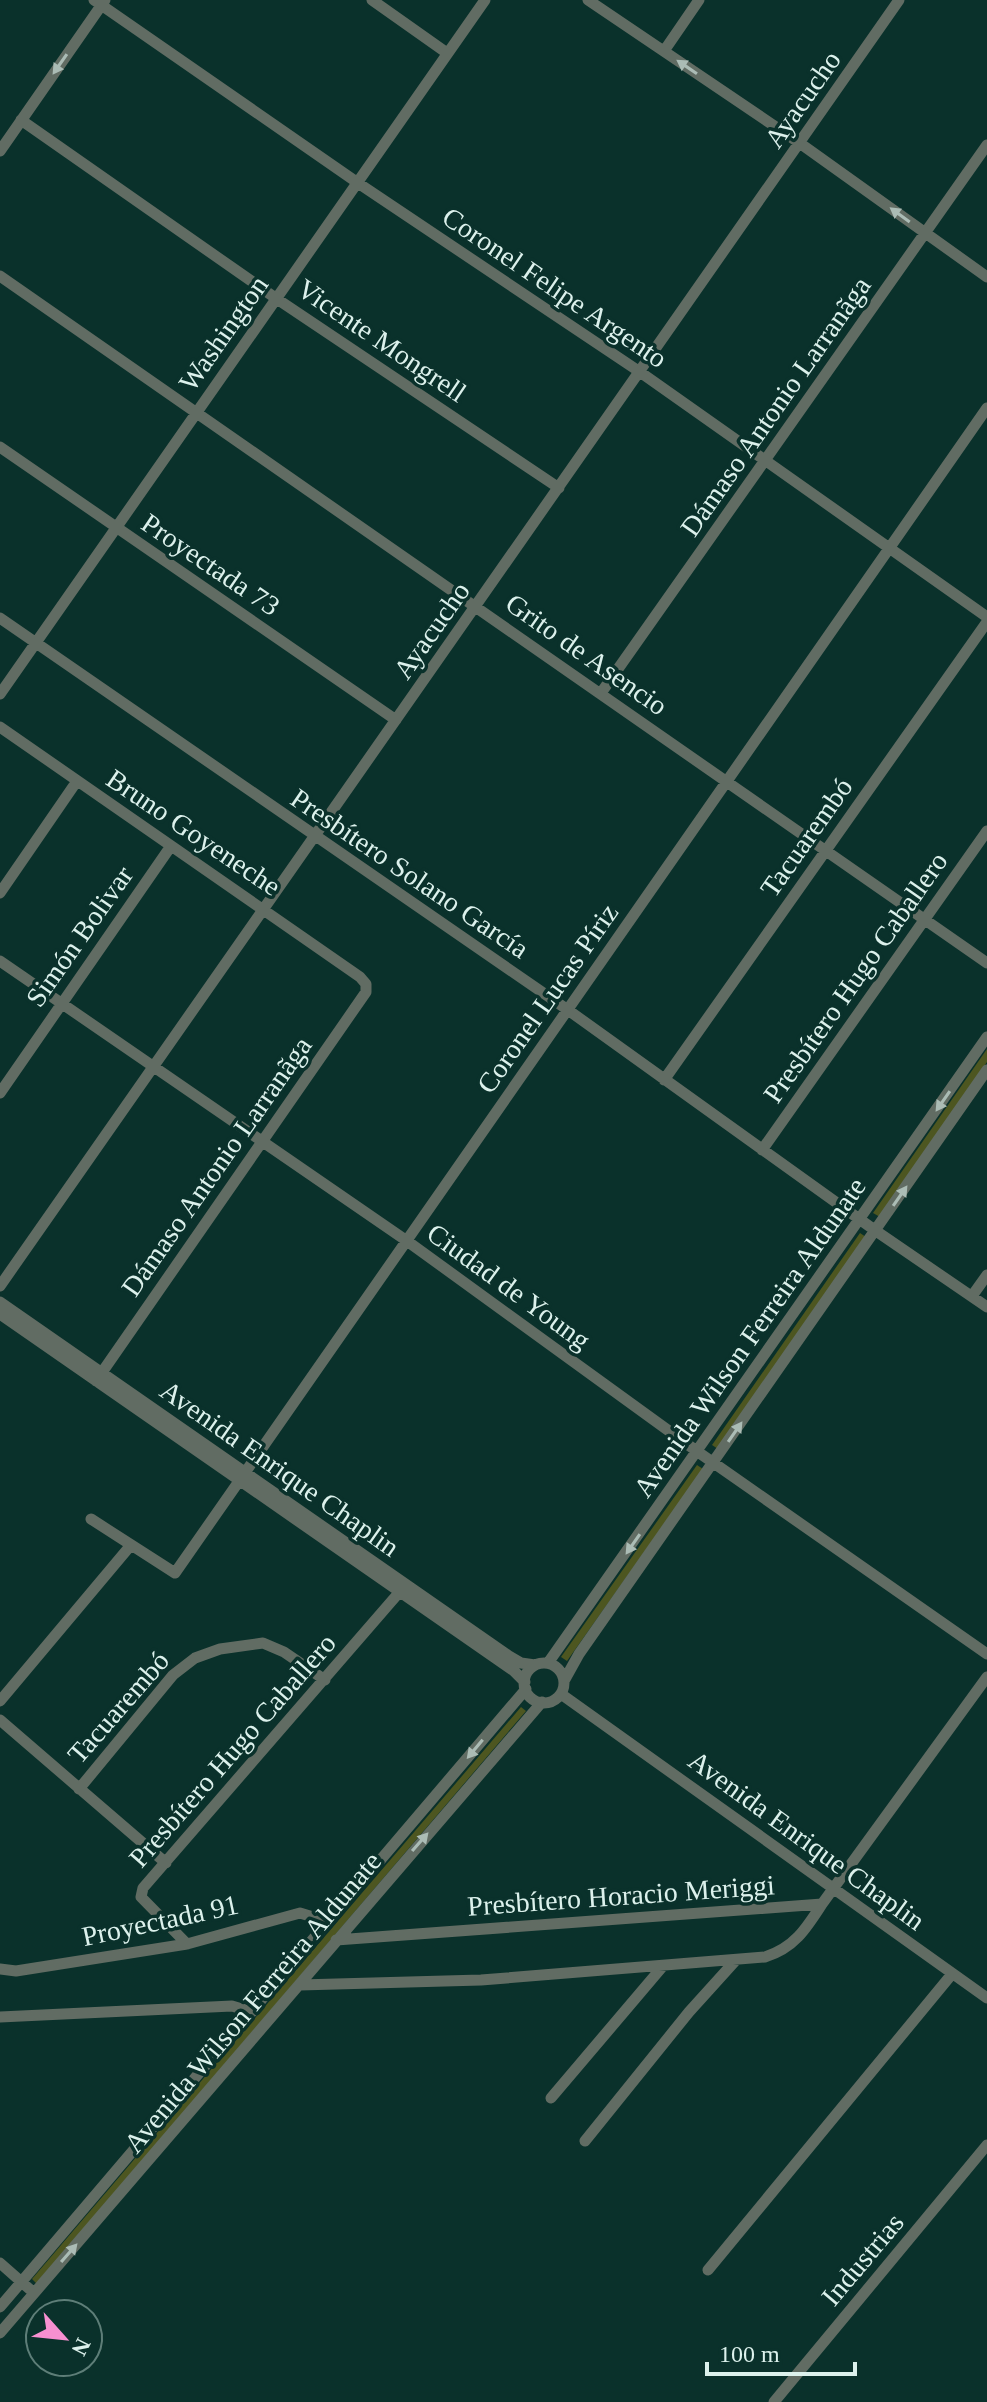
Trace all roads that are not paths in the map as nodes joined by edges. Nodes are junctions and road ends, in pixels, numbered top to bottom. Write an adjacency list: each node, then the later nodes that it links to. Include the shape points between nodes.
1 (372, 0): 8 (street)
2 (485, 0): 8 (street, Washington)
3 (588, 0): 7 (street)
4 (699, 0): 7 (street)
5 (899, 0): 10 (street, Ayacucho)
6 (100, 2): 9 (street, one-way to 9); 13 (street, Coronel Felipe Argento)
7 (664, 51): 10 (street, one-way to 7)
8 (447, 53): 13 (street, Washington)
9 (21, 120): 12 (street); 17 (street, Vicente Mongrell)
10 (801, 144): 14 (street, one-way to 10); 18 (street, Ayacucho)
11 (987, 145): 14 (street, Dámaso Antonio Larranãga)
12 (0, 151)
13 (358, 183): 17 (street, Washington); 18 (street, Coronel Felipe Argento)
14 (925, 233): 16 (street); 22 (street, Dámaso Antonio Larranãga)
15 (0, 276): 20 (street, Grito de Asencio)
16 (987, 277)
17 (277, 299): 20 (street, Washington); 23 (street, Vicente Mongrell)
18 (640, 372): 22 (street, Coronel Felipe Argento); 23 (street, Ayacucho)
19 (987, 408): 25 (street, Coronel Lucas Píriz)
20 (197, 412): 24 (street, Washington); 26 (street, Grito de Asencio)
21 (0, 447): 24 (street, Proyectada 73)
22 (765, 463): 25 (street, Coronel Felipe Argento); 30 (street, Dámaso Antonio Larranãga)
23 (559, 488): 26 (street, Ayacucho)
24 (116, 528): 29 (street, Washington); 32 (street, Proyectada 73)
25 (888, 548): 28 (street, Coronel Felipe Argento); 35 (street, Coronel Lucas Píriz)
26 (477, 606): 30 (street, Grito de Asencio); 32 (street, Ayacucho)
27 (0, 618): 29 (street, Presbítero Solano García)
28 (987, 620): 39 (street, Tacuarembó)
29 (35, 643): 31 (street, Washington); 37 (street, Presbítero Solano García)
30 (601, 693): 35 (street, Grito de Asencio)
31 (0, 694)
32 (396, 720): 37 (street, Ayacucho)
33 (0, 727): 34 (street, Bruno Goyeneche)
34 (77, 781): 38 (street, Bruno Goyeneche); 40 (street)
35 (725, 782): 39 (street, Grito de Asencio); 47 (street, Coronel Lucas Píriz)
36 (987, 831): 42 (street, Presbítero Hugo Caballero)
37 (315, 837): 41 (street, Ayacucho); 47 (street, Presbítero Solano García)
38 (171, 846): 41 (street, Bruno Goyeneche); 46 (street, Simón Bolivar)
39 (826, 851): 42 (street, Grito de Asencio); 51 (street, Tacuarembó)
40 (0, 893)
41 (264, 910): 45 (street, Bruno Goyeneche); 49 (street, Ayacucho)
42 (925, 920): 44 (street, Grito de Asencio); 54 (street, Presbítero Hugo Caballero)
43 (0, 961): 46 (street, Ciudad de Young)
44 (987, 963)
45 (360, 977): 53 (street, Dámaso Antonio Larranãga, via 366,992)
46 (62, 1004): 49 (street, Ciudad de Young); 52 (street, Simón Bolivar)
47 (568, 1010): 51 (street, Presbítero Solano García); 57 (street, Coronel Lucas Píriz)
48 (987, 1037): 55 (street, Avenida Wilson Ferreira Aldunate, one-way to 55)
49 (154, 1066): 53 (street, Ciudad de Young); 59 (street, Ayacucho)
50 (987, 1070): 56 (street, Avenida Wilson Ferreira Aldunate, one-way to 50)
51 (664, 1080): 54 (street, Presbítero Solano García)
52 (0, 1093)
53 (262, 1141): 57 (street, Ciudad de Young); 64 (street, Dámaso Antonio Larranãga)
54 (762, 1150): 55 (street, Presbítero Solano García)
55 (860, 1220): 56 (street, Presbítero Solano García); 65 (street, Avenida Wilson Ferreira Aldunate)
56 (876, 1231): 60 (street, Presbítero Solano García); 66 (street, Avenida Wilson Ferreira Aldunate, one-way to 56)
57 (407, 1241): 65 (street, Ciudad de Young); 67 (street, Coronel Lucas Píriz)
58 (987, 1275): 60 (street)
59 (0, 1286)
60 (972, 1296): 62 (street, Presbítero Solano García)
61 (0, 1302): 64 (street, Avenida Enrique Chaplin)
62 (987, 1307)
63 (0, 1314): 64 (street, Avenida Enrique Chaplin)
64 (99, 1377): 67 (street, Avenida Enrique Chaplin)
65 (698, 1452): 66 (street, Ciudad de Young); 72 (street, Avenida Wilson Ferreira Aldunate, one-way to 72)
66 (714, 1462): 71 (street, Ciudad de Young); 75 (street, Avenida Wilson Ferreira Aldunate)
67 (243, 1477): 69 (street, Coronel Lucas Píriz, via 175,1573); 70 (street, Avenida Enrique Chaplin)
68 (91, 1519): 69 (street, Coronel Lucas Píriz)
69 (131, 1545): 78 (street)
70 (402, 1589): 72 (street, Avenida Enrique Chaplin, via 521,1663); 74 (street, Presbítero Hugo Caballero); 76 (street, Avenida Enrique Chaplin, via 514,1671)
71 (987, 1654)
72 (542, 1664): 75 (street, via 559,1669); 76 (street, via 528,1672)
73 (987, 1677): 83 (street)
74 (325, 1680): 81 (street, Tacuarembó, via 263,1643 195,1658 173,1675); 82 (street, Presbítero Hugo Caballero)
75 (564, 1681): 77 (street)
76 (525, 1686): 79 (street); 85 (street, Avenida Wilson Ferreira Aldunate, one-way to 85)
77 (561, 1694): 79 (street); 83 (street, Avenida Enrique Chaplin)
78 (0, 1701)
79 (542, 1702): 86 (street, Avenida Wilson Ferreira Aldunate, one-way to 79)
80 (0, 1720): 81 (street)
81 (79, 1789): 82 (street)
82 (166, 1863): 87 (street, Presbítero Hugo Caballero, via 141,1897)
83 (835, 1888): 84 (street); 91 (street, Avenida Enrique Chaplin)
84 (822, 1904): 86 (street, Presbítero Horacio Meriggi); 88 (street, via 799,1939 781,1952)
85 (325, 1927): 87 (street, Proyectada 91, via 300,1913); 94 (street, Avenida Wilson Ferreira Aldunate)
86 (336, 1940): 92 (street, Avenida Wilson Ferreira Aldunate)
87 (187, 1944): 90 (street, Proyectada 91)
88 (736, 1960): 89 (street); 97 (street)
89 (663, 1966): 92 (street, via 481,1980); 96 (street)
90 (1, 1970)
91 (952, 1974): 93 (street, Avenida Enrique Chaplin); 100 (street)
92 (300, 1985): 102 (street, Avenida Wilson Ferreira Aldunate, one-way to 92)
93 (987, 1998)
94 (252, 2012): 95 (street, via 232,2006); 101 (street, Avenida Wilson Ferreira Aldunate)
95 (0, 2017)
96 (551, 2098)
97 (585, 2141)
98 (987, 2145): 105 (street, Industrias)
99 (0, 2263): 101 (street)
100 (708, 2270)
101 (22, 2281): 102 (street); 103 (street, Avenida Wilson Ferreira Aldunate)
102 (34, 2293): 104 (street, Avenida Wilson Ferreira Aldunate)
103 (0, 2307)
104 (0, 2333)
105 (774, 2402)

